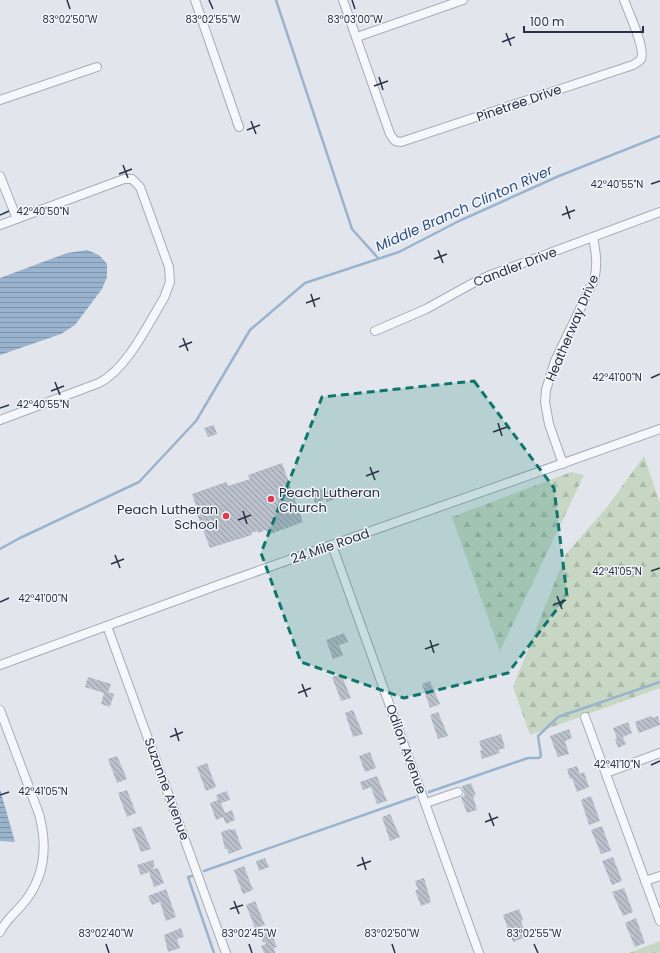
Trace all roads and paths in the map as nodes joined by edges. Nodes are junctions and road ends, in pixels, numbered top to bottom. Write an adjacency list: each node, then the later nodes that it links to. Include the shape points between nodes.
1 (195, 0): 8 (street)
2 (343, 0): 5 (street)
3 (463, 0): 5 (street)
4 (624, 0): 5 (street, Pinetree Drive, via 642,51 641,59 633,65 404,142 395,141 390,134)
5 (357, 37)
6 (97, 67): 7 (street)
7 (0, 100)
8 (239, 127)
9 (0, 176): 11 (street)
10 (660, 212): 13 (street, Candler Drive)
11 (17, 219): 12 (street); 15 (street, via 124,179 132,179 140,187 166,258 170,282 164,298 129,355 112,376)
12 (0, 225)
13 (593, 237): 14 (street, Candler Drive, via 488,276 426,309); 17 (street, Heatherway Drive, via 597,262 594,280 555,361 546,390 545,402 549,424)
14 (375, 331)
15 (0, 420)
16 (660, 430): 17 (street, 24 Mile Road)
17 (563, 464): 18 (street, 24 Mile Road)
18 (332, 545): 19 (street, 24 Mile Road); 26 (street, Odilon Avenue)
19 (107, 626): 20 (street, 24 Mile Road); 31 (street, Suzanne Avenue)
20 (0, 665)
21 (0, 710): 30 (street, via 39,814 44,843 41,871 32,893)
22 (585, 717): 24 (street)
23 (660, 753): 24 (street)
24 (606, 773): 28 (street)
25 (458, 792): 26 (street)
26 (426, 803): 32 (street, Odilon Avenue)
27 (660, 876): 28 (street)
28 (645, 881): 29 (street)
29 (660, 921)
30 (0, 932)
31 (226, 953)
32 (479, 953)

